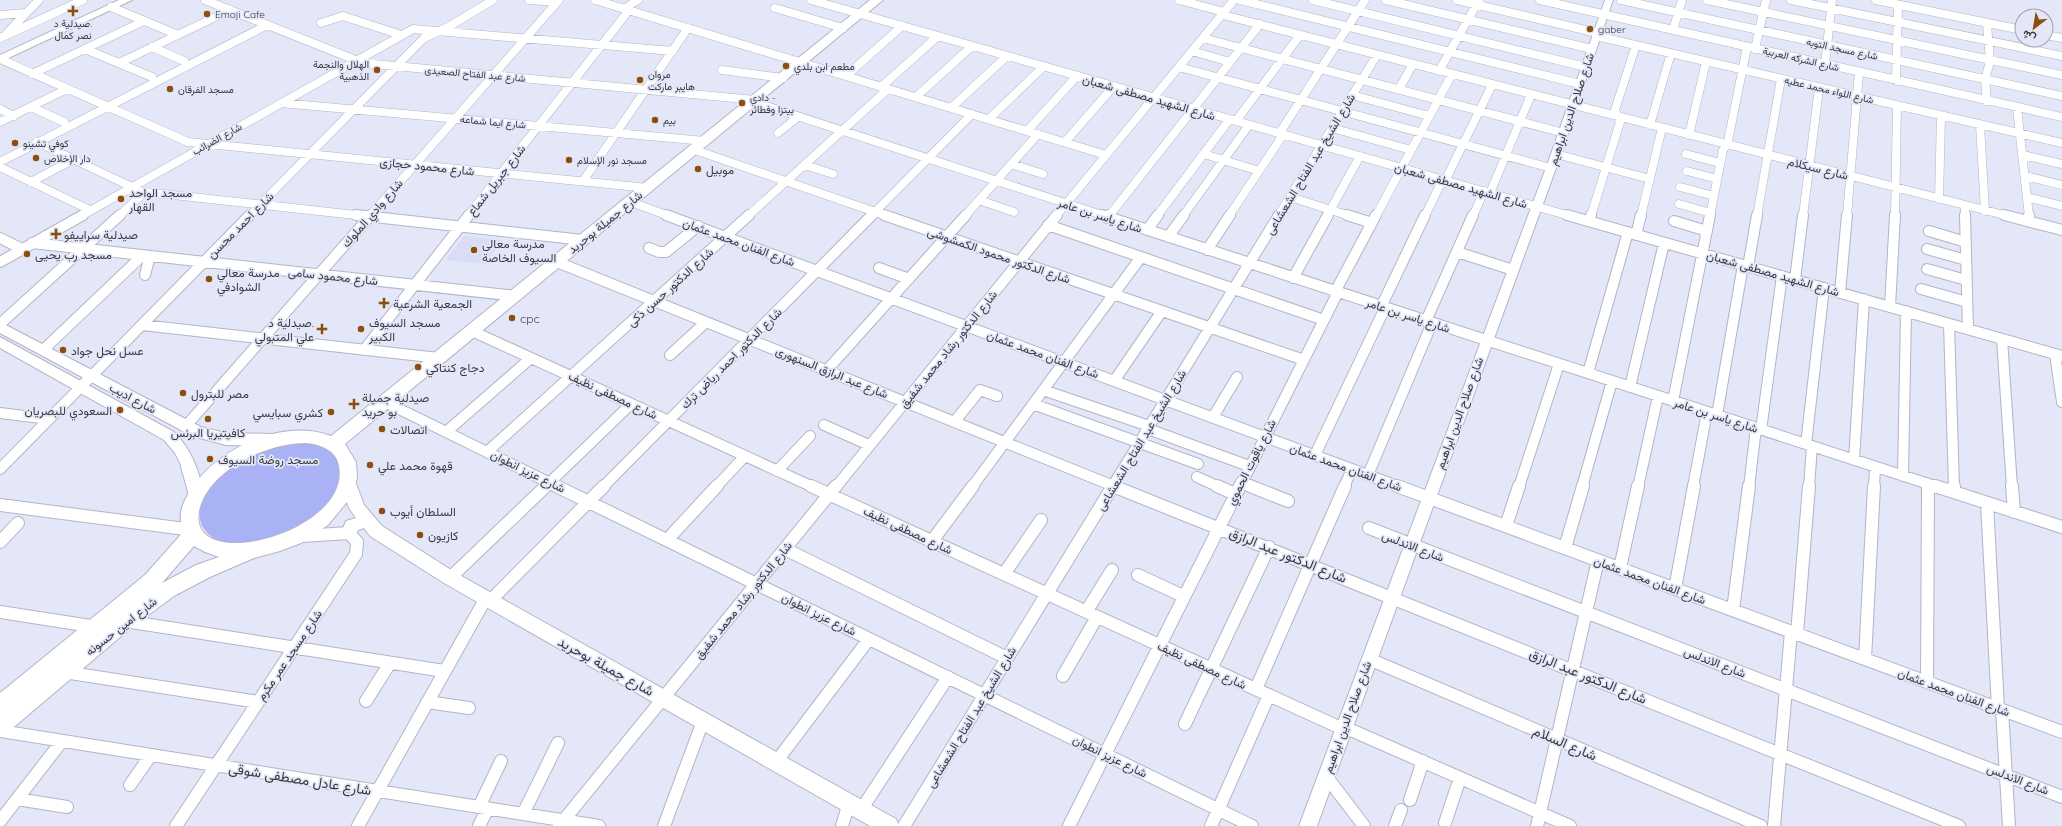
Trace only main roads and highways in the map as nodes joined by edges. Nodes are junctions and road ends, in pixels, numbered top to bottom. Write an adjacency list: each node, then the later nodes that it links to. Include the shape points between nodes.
1 (127, 0): 3 (main road)
2 (877, 0): 7 (main road, شارع جميلة بوحريد)
3 (0, 59)
4 (0, 325): 6 (main road, شارع اديب, via 197,432 226,439)
5 (0, 342): 9 (main road, شارع اديب, via 169,436 177,443 190,465)
6 (274, 440): 7 (main road, via 307,437); 9 (main road, via 228,461 209,477)
7 (333, 444): 8 (main road, via 344,453 349,466)
8 (348, 482): 10 (main road, شارع جميلة بوحريد, via 354,502); 13 (main road, via 341,497 312,526 292,538)
9 (196, 495): 11 (main road, via 190,520)
10 (365, 520): 12 (main road, via 356,523); 16 (main road, شارع جميلة بوحريد, via 376,531 450,578)
11 (193, 532): 13 (main road, via 201,541 212,547 232,551); 14 (main road, شارع امين حسونه, via 152,581)
12 (349, 533)
13 (256, 550): 15 (main road, شارع امين حسونه, via 184,580 162,594)
14 (0, 706)
15 (0, 725)
16 (889, 826)

